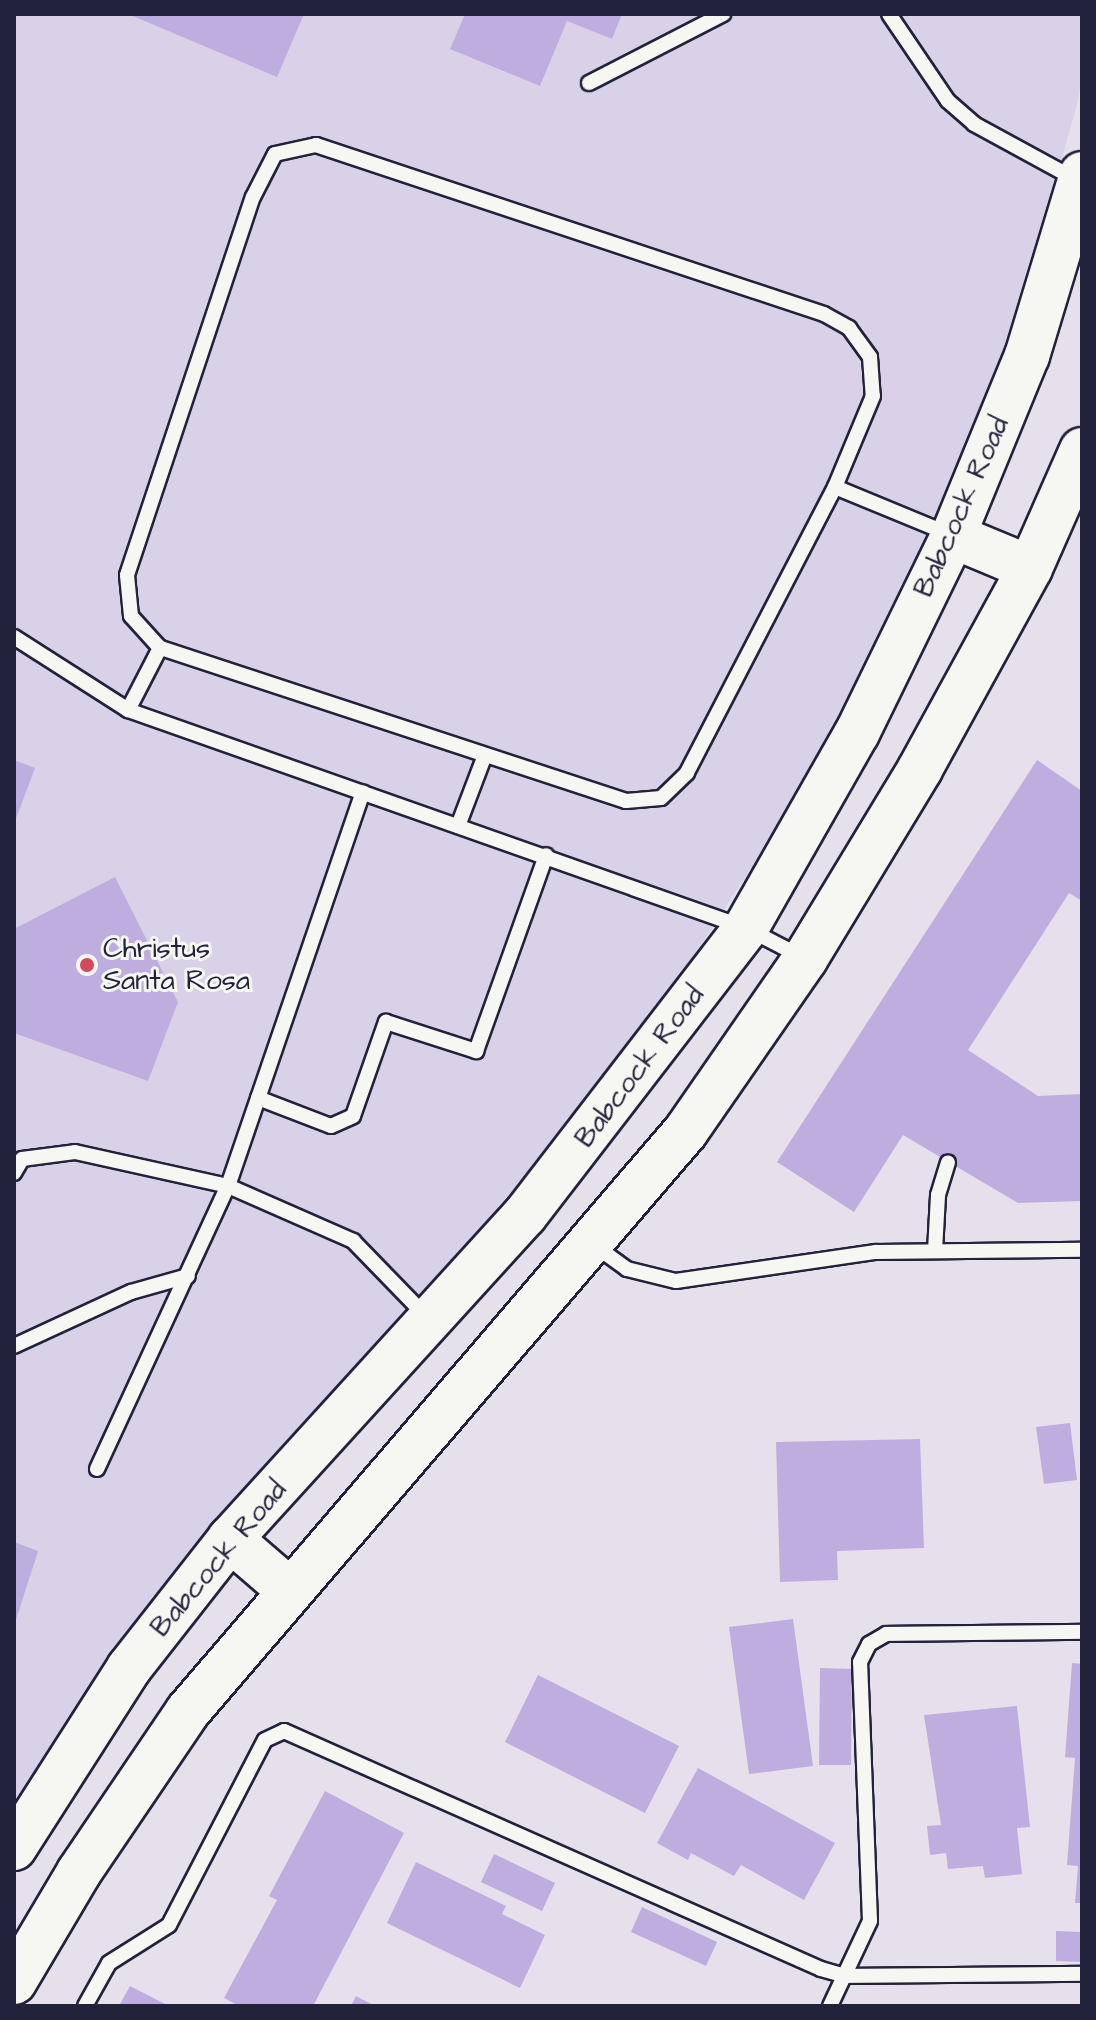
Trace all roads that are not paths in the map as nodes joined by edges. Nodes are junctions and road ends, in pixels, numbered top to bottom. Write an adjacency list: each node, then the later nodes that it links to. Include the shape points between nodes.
1 (723, 14): 3 (lane)
2 (889, 14): 4 (lane, via 948,101 974,124)
3 (589, 83)
4 (1081, 178): 7 (main road, Babcock Road, via 1027,356)
5 (1082, 450): 8 (main road)
6 (835, 487): 7 (lane); 10 (lane, via 873,396 870,357 849,328 824,314 316,145 275,154 253,197 127,575 131,616); 12 (lane, via 687,773 661,798 626,801)
7 (953, 536): 8 (main road); 16 (main road, Babcock Road, via 857,733)
8 (1030, 568): 17 (main road, via 920,769)
9 (14, 637): 11 (lane)
10 (160, 648): 11 (lane); 12 (lane)
11 (128, 710): 13 (lane)
12 (485, 755): 14 (lane)
13 (363, 792): 14 (lane); 18 (lane)
14 (458, 826): 15 (lane)
15 (546, 855): 16 (lane); 18 (lane, via 476,1051 386,1022 353,1116 331,1126)
16 (746, 928): 17 (lane); 26 (main road, Babcock Road, via 534,1203)
17 (805, 959): 22 (main road, via 686,1131)
18 (258, 1098): 21 (lane)
19 (948, 1162): 24 (lane, via 938,1195)
20 (14, 1173): 21 (lane, via 22,1159 75,1152)
21 (228, 1186): 25 (lane); 26 (lane, via 353,1241)
22 (587, 1240): 24 (lane, via 627,1269 676,1281 876,1252); 30 (main road)
23 (1082, 1250): 24 (lane)
24 (935, 1251)
25 (188, 1276): 27 (lane, via 131,1292); 28 (lane)
26 (430, 1320): 29 (main road, Babcock Road)
27 (14, 1346)
28 (97, 1469)
29 (230, 1539): 30 (main road); 32 (main road, Babcock Road, via 129,1668)
30 (288, 1589): 35 (main road, via 188,1711 79,1872)
31 (1082, 1632): 34 (lane, via 886,1634 869,1644 860,1662 870,1921)
32 (14, 1848)
33 (1082, 1974): 34 (lane)
34 (845, 1976): 36 (lane, via 284,1731 265,1740 169,1925 109,1963); 37 (lane)
35 (14, 1982)
36 (85, 2006)
37 (830, 2006)

